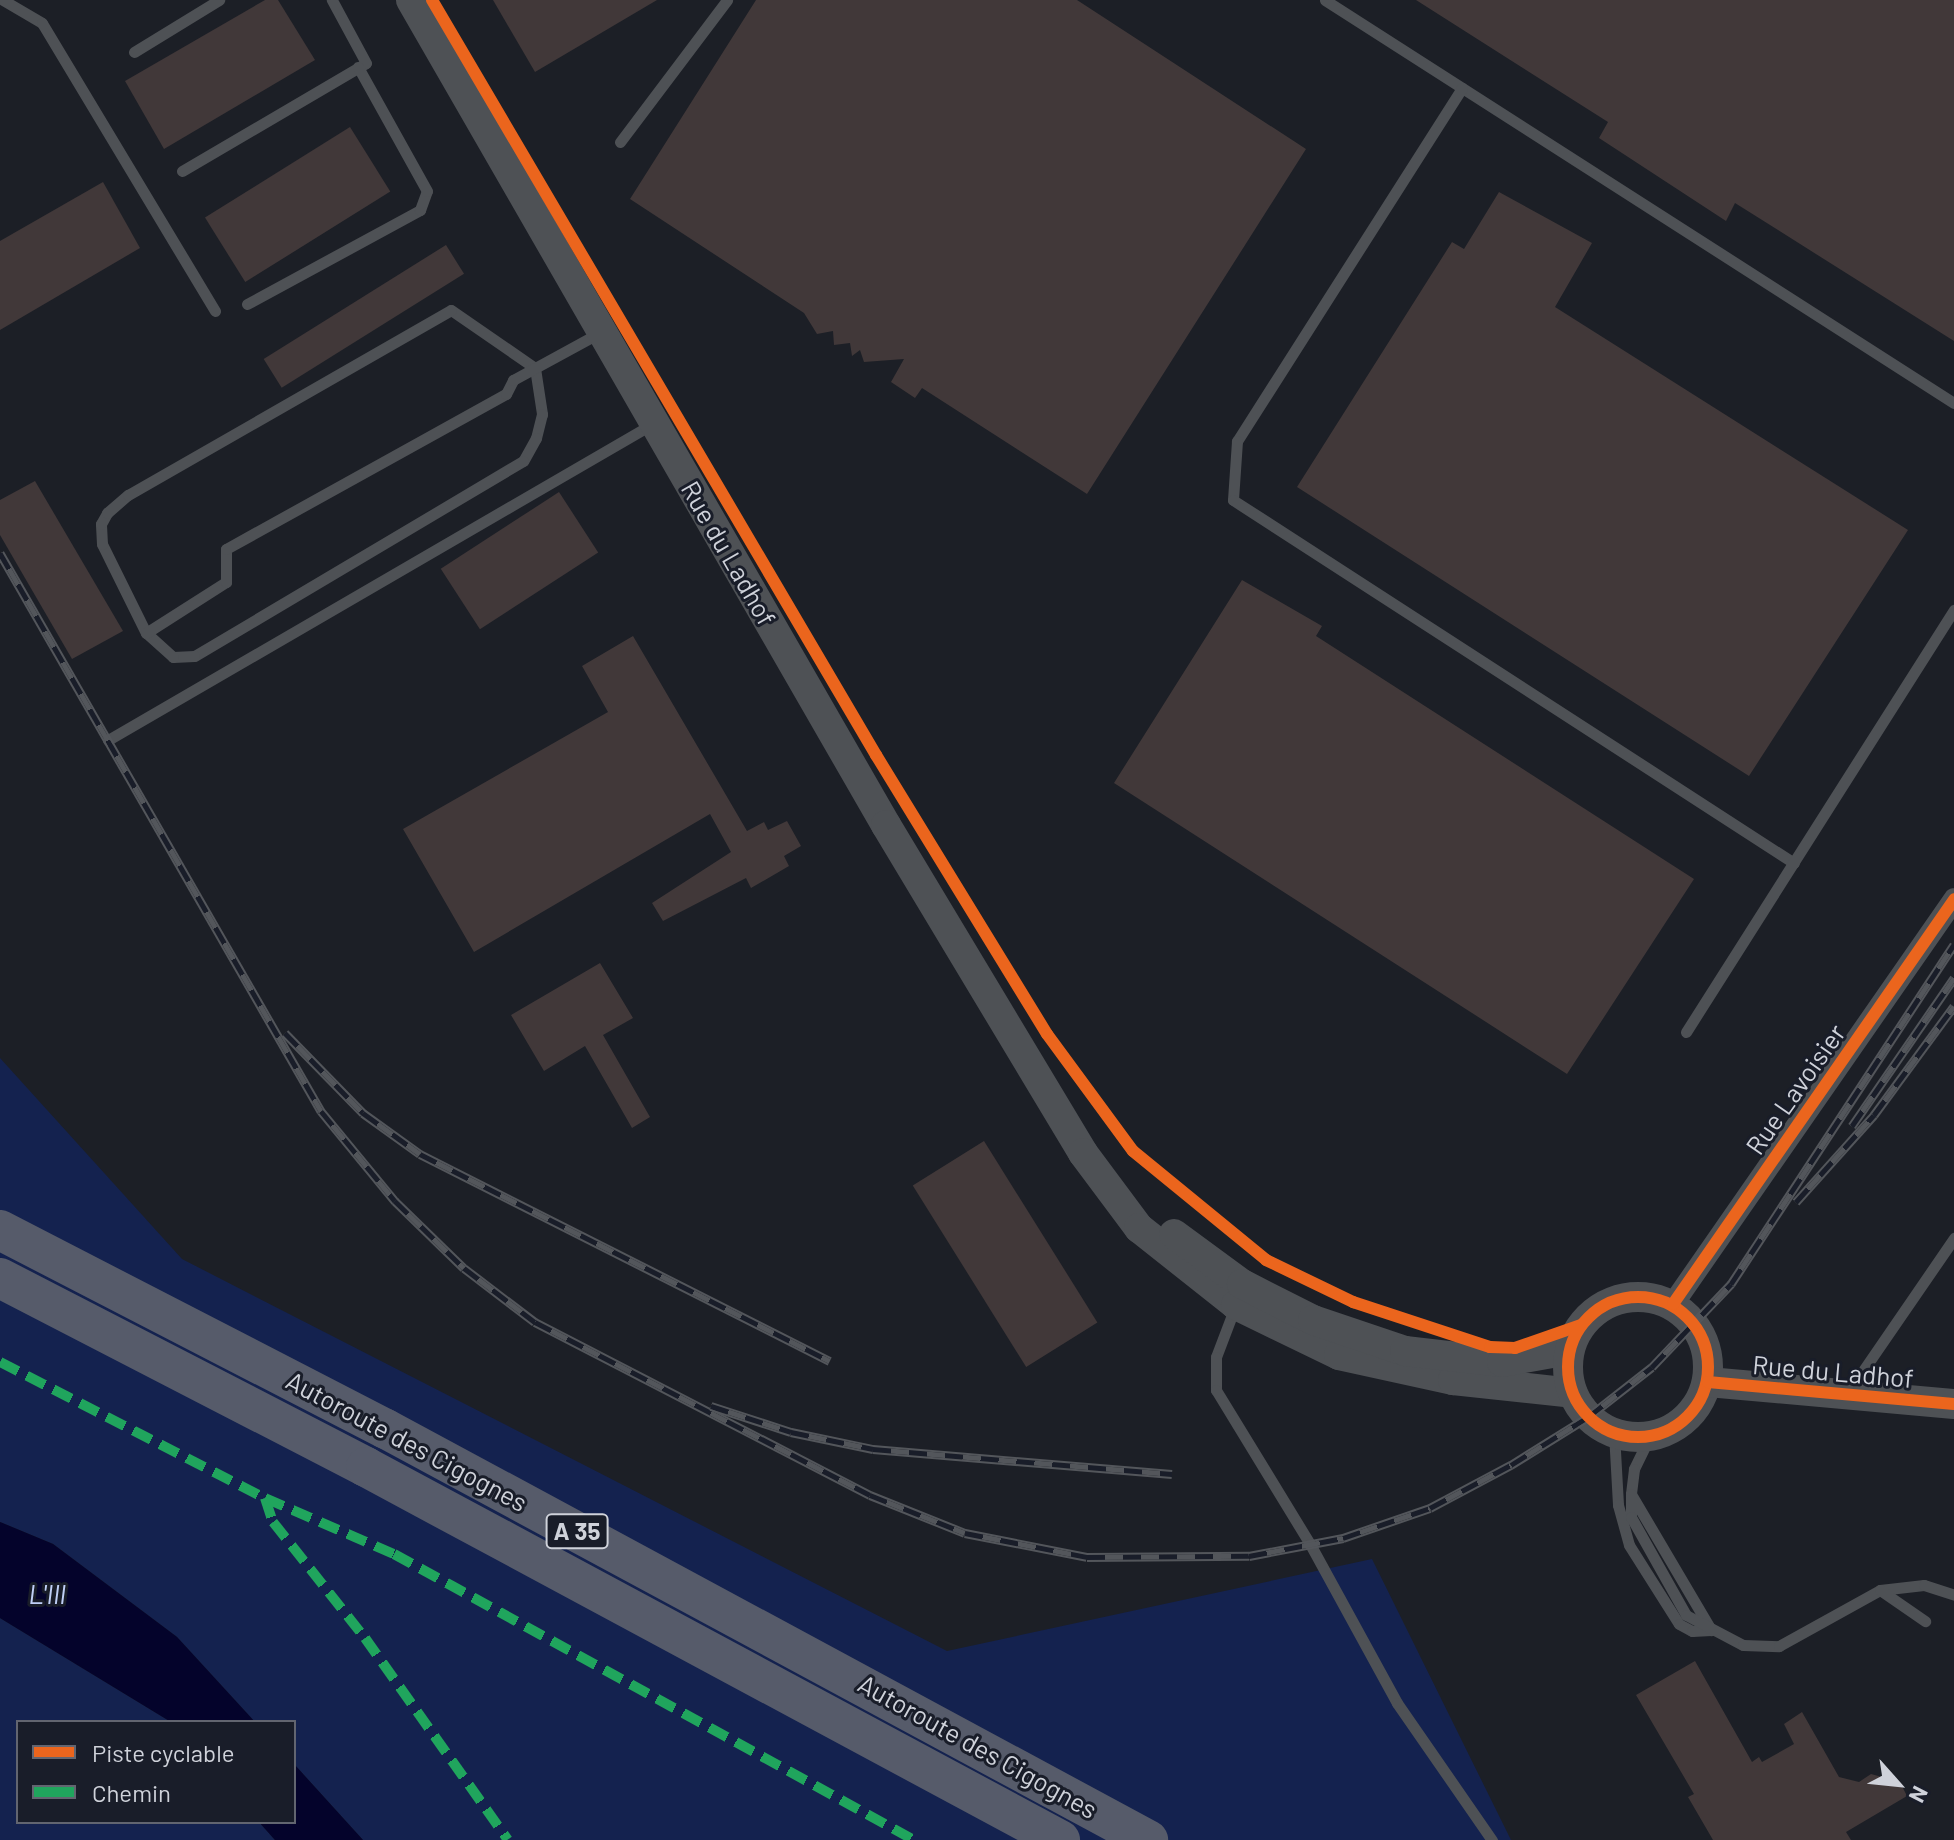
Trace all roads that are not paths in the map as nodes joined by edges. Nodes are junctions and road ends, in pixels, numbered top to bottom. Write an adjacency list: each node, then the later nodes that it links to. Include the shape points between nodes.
1 (3, 0): 13 (lane, via 42,23)
2 (219, 0): 7 (lane)
3 (332, 0): 8 (lane, via 366,63)
4 (411, 0): 14 (main road, Rue du Ladhof)
5 (727, 0): 10 (lane)
6 (1325, 0): 9 (lane)
7 (134, 52)
8 (358, 67): 11 (lane); 12 (lane, via 427,191 420,210)
9 (1462, 88): 16 (lane); 21 (lane, via 1237,441 1233,500)
10 (620, 142)
11 (182, 171)
12 (247, 304)
13 (215, 311)
14 (602, 331): 15 (lane); 17 (main road, Rue du Ladhof)
15 (535, 368): 19 (lane, via 513,380 506,394 226,549 226,582); 19 (lane, via 542,414 523,461 194,656 173,657); 19 (lane, via 451,310 128,495 107,513 102,544)
16 (1954, 403)
17 (654, 423): 20 (lane); 24 (main road, Rue du Ladhof)
18 (1954, 610): 21 (lane)
19 (146, 633)
20 (108, 740)
21 (1794, 863): 23 (lane)
22 (1954, 899): 28 (street, Rue Lavoisier)
23 (1686, 1032)
24 (1053, 1103): 29 (main road, Rue du Ladhof, via 1139,1228); 30 (main road, Rue du Ladhof, via 1150,1215 1242,1284 1313,1320 1405,1351 1467,1360 1502,1362)
25 (0, 1230): 43 (highway, Autoroute des Cigognes / A 35, via 428,1451)
26 (1954, 1238): 33 (lane)
27 (0, 1278): 42 (highway, Autoroute des Cigognes / A 35, via 366,1467)
28 (1673, 1304): 30 (main road, via 1638,1296 1603,1305 1581,1325); 31 (main road, via 1696,1323 1707,1348)
29 (1236, 1305): 32 (main road, Rue du Ladhof, via 1291,1336 1383,1367); 44 (lane, via 1216,1357 1216,1390 1310,1544 1397,1703)
30 (1569, 1350): 32 (main road)
31 (1708, 1382): 33 (main road, Rue du Ladhof); 36 (main road, via 1695,1411 1668,1432)
32 (1572, 1393): 35 (main road, via 1588,1417)
33 (1847, 1394): 34 (main road, Rue du Ladhof)
34 (1954, 1404)
35 (1614, 1433): 36 (main road); 41 (lane, via 1618,1505 1629,1545 1679,1624 1692,1631)
36 (1650, 1436): 37 (lane, via 1634,1469)
37 (1631, 1494): 41 (lane); 41 (lane, via 1631,1517 1686,1615)
38 (1880, 1590): 39 (lane, via 1924,1585); 40 (lane); 41 (lane, via 1779,1646 1743,1645)
39 (1954, 1595)
40 (1925, 1621)
41 (1712, 1630)
42 (1060, 1840)
43 (1148, 1840)
44 (1492, 1840)

